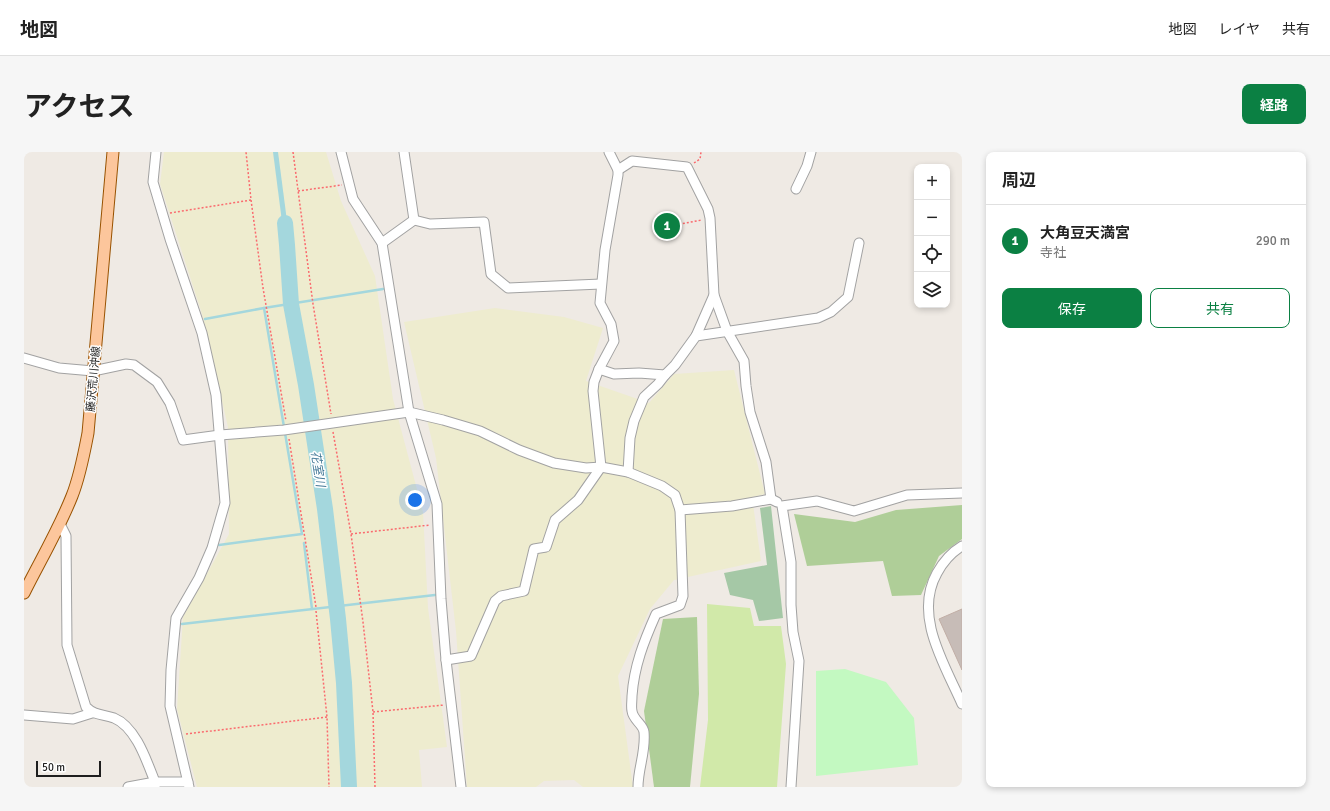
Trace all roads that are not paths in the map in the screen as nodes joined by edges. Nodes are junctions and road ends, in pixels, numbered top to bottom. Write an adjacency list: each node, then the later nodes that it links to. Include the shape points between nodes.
1 (113, 152): 19 (main road, 藤沢荒川沖線)
2 (156, 152): 22 (street, via 153,182 202,333 216,395)
3 (341, 152): 12 (street, via 353,199)
4 (404, 152): 10 (street)
5 (609, 152): 8 (street)
6 (811, 152): 9 (street)
7 (633, 157): 8 (street); 14 (street, via 687,167 710,218)
8 (618, 170): 13 (street)
9 (796, 188)
10 (414, 220): 12 (street); 13 (street, via 430,224 484,222 491,274 508,288)
11 (859, 243): 15 (street, via 848,297 831,312 818,318)
12 (382, 244): 21 (street)
13 (601, 284): 18 (street, via 600,303 611,324 614,341)
14 (714, 295): 15 (street); 16 (street)
15 (727, 330): 16 (street); 26 (street, via 744,361 750,412 766,462)
16 (696, 336): 20 (street)
17 (25, 360): 19 (street, via 59,368)
18 (599, 369): 20 (street, via 614,374); 23 (street, via 593,392)
19 (93, 371): 22 (street, via 126,364 134,365 157,382 170,403 183,440); 29 (main road, 藤沢荒川沖線, via 84,453 72,496)
20 (665, 375): 24 (street, via 644,397 634,421)
21 (409, 412): 22 (street, via 284,430); 23 (street, via 480,431 554,463 586,468); 32 (street, via 437,504)
22 (220, 435): 37 (street, via 225,503 212,548 199,578 176,618 171,670 170,706)
23 (601, 467): 24 (street); 32 (street, via 578,500 555,520 546,547 534,549 524,591 500,596 495,601 471,656)
24 (628, 472): 28 (street, via 662,486 675,495)
25 (962, 493): 27 (street, via 907,495 854,510 817,501)
26 (771, 499): 27 (street); 28 (street, via 732,506)
27 (782, 506): 41 (street, via 791,562 793,632 800,661)
28 (680, 510): 40 (street, via 683,596 680,605 656,614 642,647 633,682 632,715 644,730 644,755)
29 (60, 524): 31 (main road, 藤沢荒川沖線); 34 (street, via 66,536 67,645 86,707)
30 (962, 546): 33 (street, via 948,557 935,577 928,612 937,648)
31 (24, 593)
32 (446, 660): 39 (street)
33 (962, 704)
34 (92, 713): 35 (street, via 73,719); 36 (street, via 116,719 131,731 144,753)
35 (24, 715)
36 (155, 785): 37 (street); 38 (street)
37 (189, 785)
38 (128, 787)
39 (461, 787)
40 (638, 787)
41 (791, 787)

